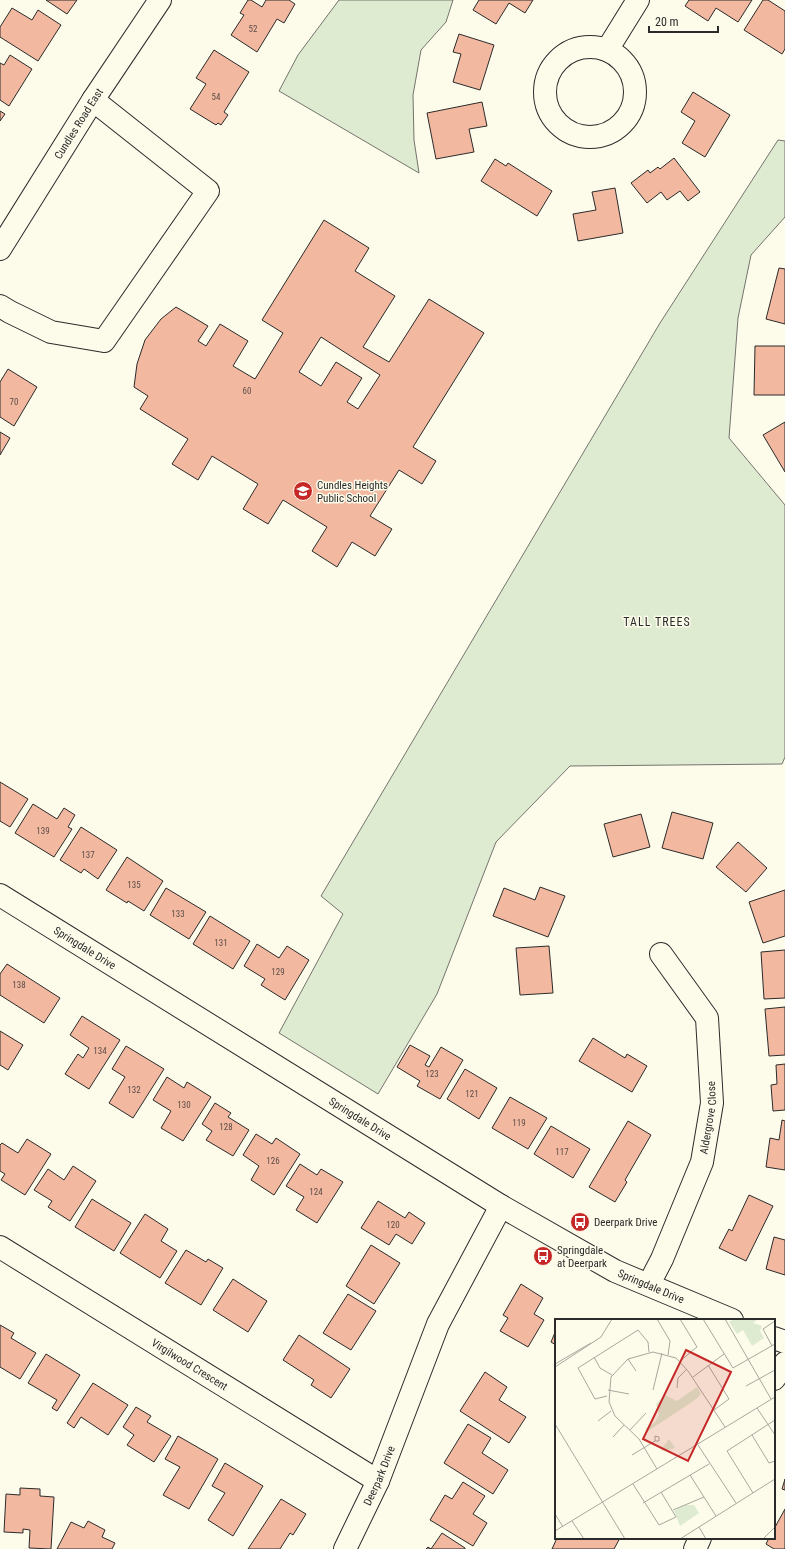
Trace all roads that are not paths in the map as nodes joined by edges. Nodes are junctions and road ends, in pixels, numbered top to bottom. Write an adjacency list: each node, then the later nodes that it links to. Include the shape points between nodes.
1 (160, 0): 4 (street, Cundles Road East)
2 (638, 0): 3 (street)
3 (607, 50): 3 (street, via 588,47 569,52 556,63 548,76 545,96 548,109 556,122 570,133 593,137 619,128 635,102 636,91 629,68 619,57)
4 (93, 100): 5 (street, Cundles Road East); 6 (street, via 208,191 104,341 51,332)
5 (0, 249)
6 (0, 306)
7 (0, 895): 9 (street, Springdale Drive)
8 (661, 954): 11 (street, Aldergrove Close, via 707,1018 712,1104 702,1162)
9 (501, 1206): 11 (street, Springdale Drive, via 615,1271); 17 (street, Deerpark Drive, via 438,1324)
10 (0, 1247): 17 (street, Virgilwood Crescent)
11 (649, 1284): 12 (street, Springdale Drive)
12 (730, 1319)
13 (775, 1338): 14 (street)
14 (785, 1342)
15 (785, 1362): 16 (street)
16 (775, 1377)
17 (378, 1481): 19 (street, Deerpark Drive)
18 (700, 1539): 20 (street)
19 (345, 1549)
20 (695, 1549)

